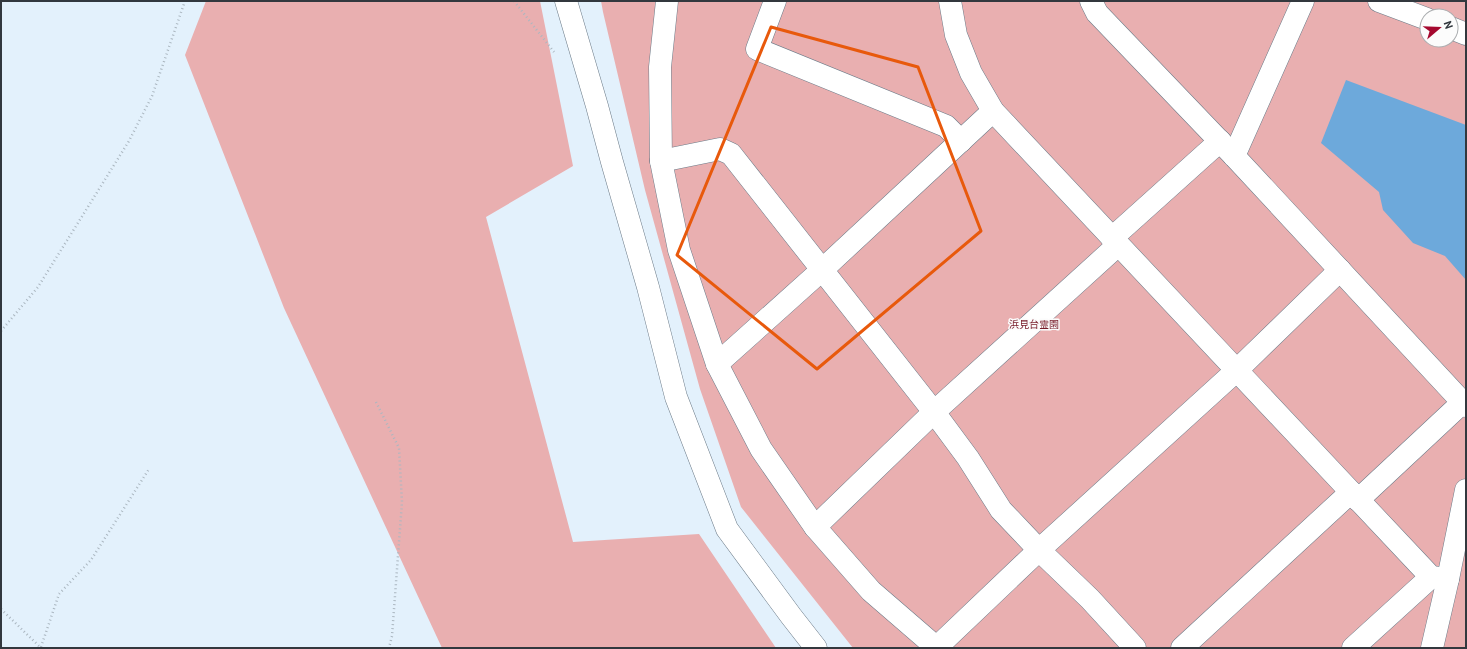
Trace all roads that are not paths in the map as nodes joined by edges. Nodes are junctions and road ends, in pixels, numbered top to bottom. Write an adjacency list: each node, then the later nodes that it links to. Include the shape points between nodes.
1 (566, 1): 26 (street, via 648,287 676,397 727,529)
2 (667, 1): 13 (street, via 660,67)
3 (775, 1): 10 (street, via 757,49 946,126)
4 (950, 1): 9 (street, via 956,35 971,73)
5 (1091, 1): 11 (street, via 1097,13)
6 (1303, 1): 12 (street)
7 (1382, 1): 8 (street)
8 (1419, 16)
9 (993, 111): 10 (street); 14 (street)
10 (961, 141): 15 (street)
11 (1220, 141): 12 (street); 14 (street)
12 (1234, 156): 16 (street)
13 (661, 161): 15 (street, via 720,149 731,154); 17 (street, via 679,250)
14 (1115, 242): 18 (street); 20 (street)
15 (823, 269): 17 (street); 20 (street)
16 (1340, 270): 18 (street); 19 (street)
17 (717, 364): 23 (street, via 761,449)
18 (1236, 371): 22 (street); 24 (street)
19 (1464, 404): 22 (street)
20 (934, 412): 23 (street); 24 (street, via 968,458 1001,510)
21 (1466, 490): 25 (street)
22 (1354, 496): 25 (street); 29 (street)
23 (815, 527): 27 (street, via 871,591)
24 (1039, 550): 27 (street); 28 (street, via 1090,599)
25 (1449, 569): 30 (street); 31 (street)
26 (816, 648)
27 (936, 648)
28 (1135, 648)
29 (1182, 648)
30 (1353, 648)
31 (1432, 648)

